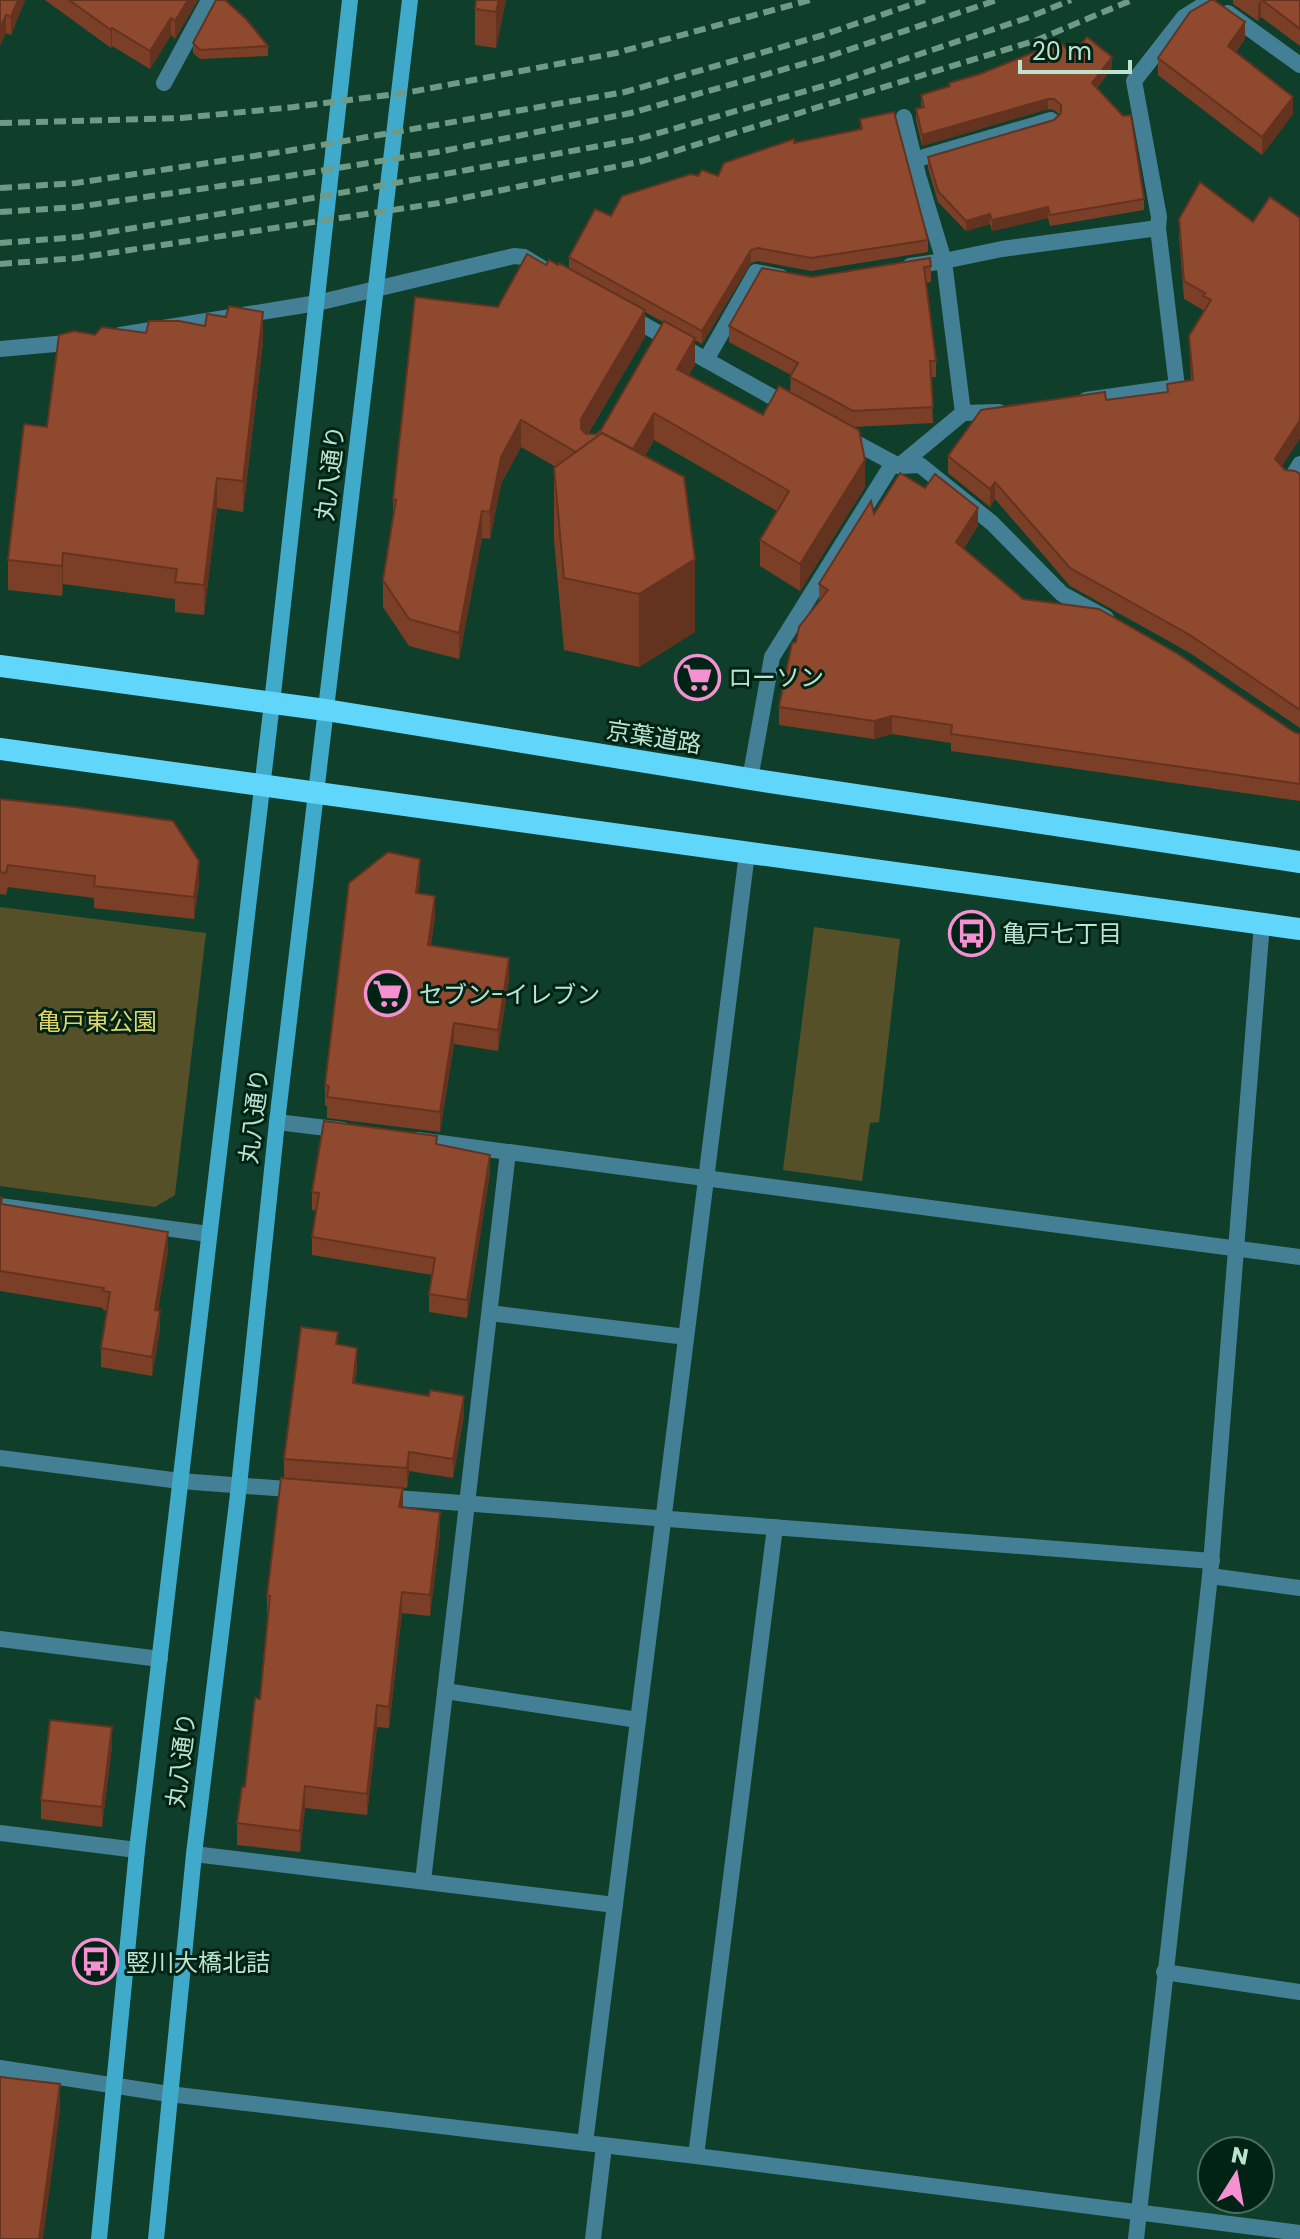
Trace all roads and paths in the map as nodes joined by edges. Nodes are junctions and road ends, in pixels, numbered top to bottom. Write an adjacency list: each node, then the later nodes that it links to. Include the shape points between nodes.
1 (209, 0): 5 (street)
2 (350, 0): 15 (main road, 丸八通り)
3 (410, 0): 14 (main road, 丸八通り)
4 (1300, 65): 9 (street, via 1210,1 1184,17 1134,81)
5 (164, 83)
6 (904, 117): 8 (street)
7 (1051, 120): 8 (street)
8 (914, 160): 10 (street)
9 (1158, 228): 10 (street); 19 (street, via 1177,387)
10 (944, 261): 11 (street); 22 (street)
11 (899, 268)
12 (551, 272): 14 (street, via 514,256)
13 (797, 280): 18 (street, via 756,272)
14 (376, 289): 15 (street); 30 (main road, 丸八通り)
15 (317, 303): 17 (street); 29 (main road, 丸八通り)
16 (618, 311): 18 (street, via 655,340)
17 (0, 349)
18 (706, 360): 21 (street)
19 (1073, 402)
20 (1013, 410): 22 (street)
21 (802, 413)
22 (963, 413): 24 (street)
23 (828, 427): 24 (street)
24 (896, 464): 27 (street, via 920,465 931,473 992,523 1062,594); 32 (street, via 772,657)
25 (1300, 464): 26 (street)
26 (1291, 479)
27 (1116, 624)
28 (0, 666): 29 (highway, 京葉道路)
29 (272, 703): 30 (highway, 京葉道路); 33 (main road, 丸八通り)
30 (326, 710): 32 (highway, 京葉道路); 34 (main road, 丸八通り)
31 (0, 749): 33 (highway)
32 (750, 779): 36 (highway, 京葉道路)
33 (262, 786): 34 (highway); 45 (main road, 丸八通り)
34 (318, 793): 35 (highway); 39 (main road, 丸八通り)
35 (747, 853): 37 (highway); 43 (street)
36 (1300, 862)
37 (1262, 923): 38 (highway); 46 (street)
38 (1300, 929)
39 (277, 1122): 40 (street); 52 (main road, 丸八通り)
40 (355, 1132)
41 (401, 1138): 42 (street)
42 (508, 1152): 43 (street); 48 (street)
43 (706, 1178): 46 (street); 49 (street)
44 (0, 1206): 45 (street)
45 (209, 1234): 51 (main road, 丸八通り)
46 (1237, 1249): 47 (street); 58 (street)
47 (1300, 1257)
48 (490, 1313): 49 (street); 55 (street)
49 (686, 1337): 56 (street)
50 (0, 1458): 51 (street)
51 (180, 1481): 52 (street); 61 (main road, 丸八通り)
52 (239, 1486): 53 (street); 66 (main road, 丸八通り)
53 (316, 1491)
54 (361, 1495): 55 (street)
55 (467, 1503): 56 (street); 62 (street)
56 (663, 1518): 57 (street); 63 (street)
57 (775, 1527): 58 (street); 76 (street)
58 (1211, 1569): 59 (street); 69 (street)
59 (1300, 1588)
60 (0, 1639): 61 (street)
61 (160, 1659): 65 (main road, 丸八通り)
62 (445, 1691): 63 (street); 67 (street)
63 (638, 1720): 68 (street)
64 (0, 1833): 65 (street)
65 (137, 1850): 72 (main road, 丸八通り)
66 (194, 1854): 67 (street); 73 (main road, 丸八通り)
67 (423, 1881): 68 (street)
68 (615, 1905): 74 (street)
69 (1164, 1972): 70 (street); 77 (street)
70 (1300, 1992)
71 (0, 2068): 72 (street)
72 (112, 2086): 73 (street); 79 (main road, 丸八通り)
73 (169, 2094): 74 (street); 80 (main road, 丸八通り)
74 (585, 2143): 75 (street)
75 (604, 2146): 76 (street); 81 (street)
76 (696, 2156): 77 (street)
77 (1139, 2211): 78 (street); 82 (street)
78 (1300, 2233)
79 (99, 2239)
80 (156, 2239)
81 (593, 2239)
82 (1136, 2239)

